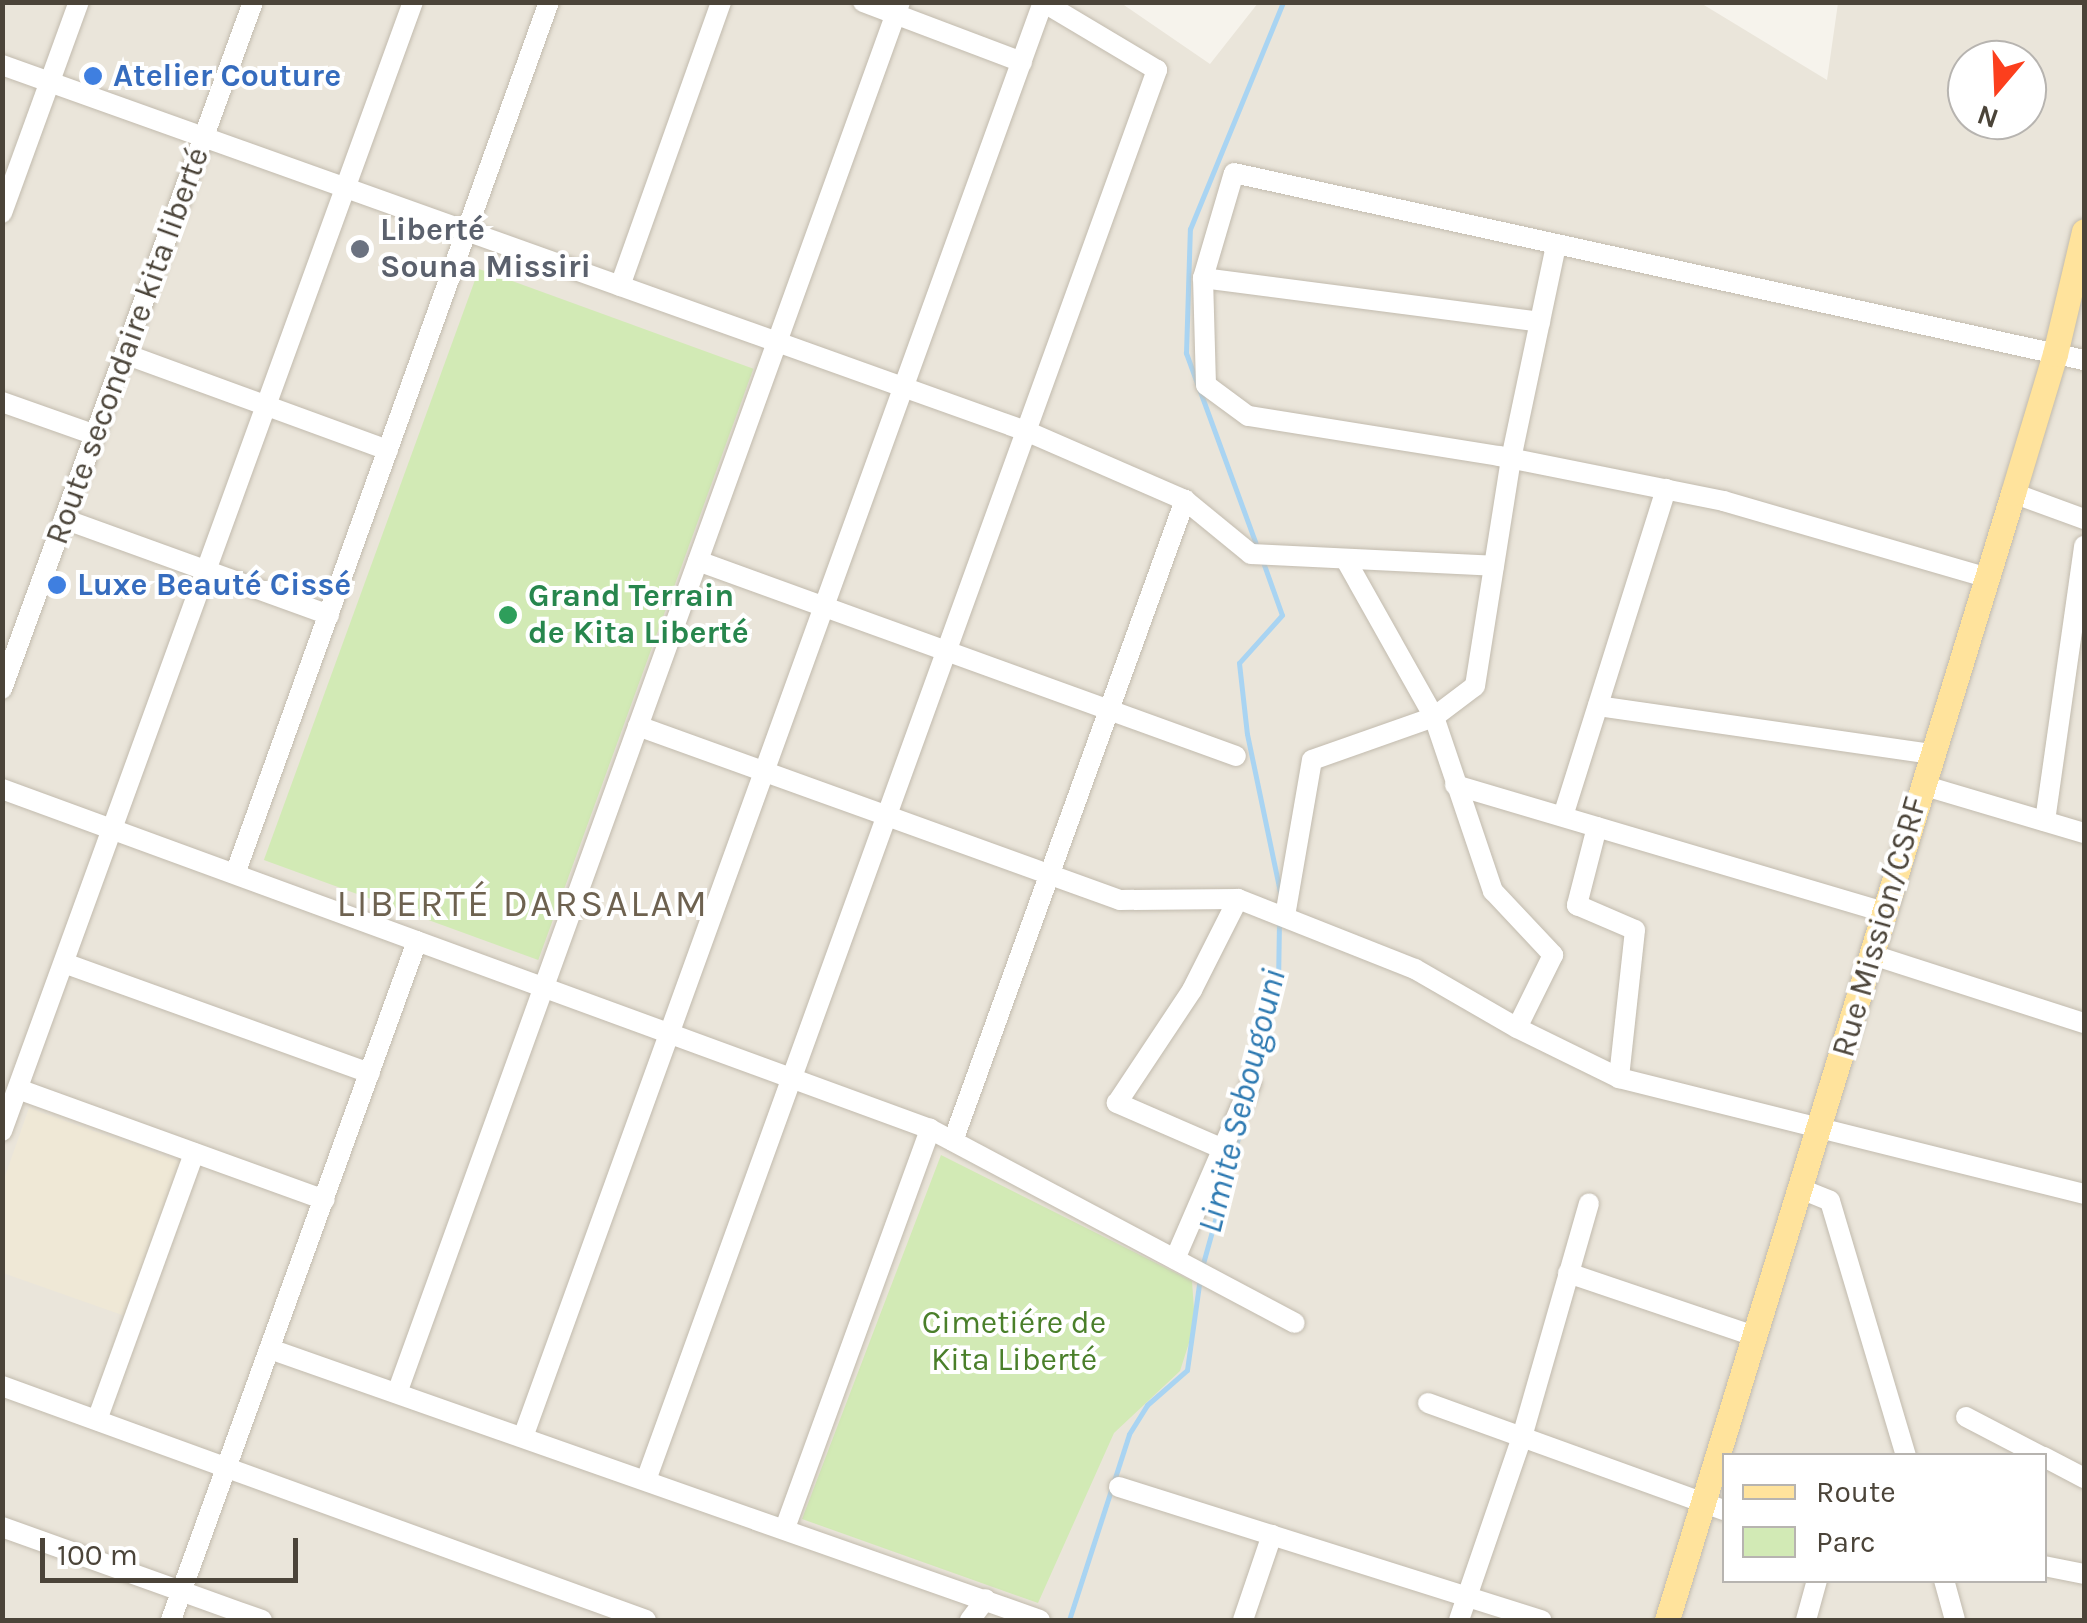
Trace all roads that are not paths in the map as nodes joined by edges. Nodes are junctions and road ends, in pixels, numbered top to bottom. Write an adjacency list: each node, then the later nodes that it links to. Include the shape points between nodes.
1 (79, 2): 11 (street)
2 (253, 2): 12 (street, Route secondaire kita liberté)
3 (414, 2): 13 (street)
4 (549, 2): 15 (street)
5 (721, 2): 19 (street)
6 (863, 2): 8 (street)
7 (1043, 2): 9 (street); 28 (street, via 1157,70)
8 (898, 9): 9 (street); 21 (street)
9 (1022, 62): 25 (street)
10 (2, 65): 11 (street)
11 (50, 82): 12 (street); 14 (street)
12 (204, 137): 13 (street); 22 (street, Route secondaire kita liberté)
13 (346, 188): 15 (street); 27 (street)
14 (2, 213)
15 (467, 231): 19 (street); 30 (street)
16 (2084, 231): 23 (main road, Rue Mission/CSRF)
17 (1556, 246): 18 (street, via 1234,173); 20 (street); 23 (street)
18 (1203, 278): 20 (street); 31 (street, via 1206,385 1248,416)
19 (620, 286): 21 (street)
20 (1540, 322): 31 (street)
21 (778, 342): 25 (street); 38 (street)
22 (124, 354): 27 (street); 29 (street, Route secondaire kita liberté)
23 (2055, 354): 24 (street); 33 (main road, Rue Mission/CSRF)
24 (2084, 360)
25 (904, 387): 28 (street); 43 (street)
26 (2, 402): 29 (street)
27 (266, 406): 30 (street); 41 (street)
28 (1026, 431): 34 (street); 45 (street)
29 (95, 436): 36 (street, Route secondaire kita liberté)
30 (388, 450): 44 (street)
31 (1511, 459): 32 (street); 40 (street)
32 (1666, 490): 42 (street); 47 (street)
33 (2013, 494): 35 (street); 42 (main road, Rue Mission/CSRF)
34 (1185, 500): 39 (street, via 1251,554); 48 (street)
35 (2084, 519)
36 (64, 520): 41 (street); 46 (street, Route secondaire kita liberté)
37 (2084, 546): 59 (street)
38 (698, 561): 43 (street); 50 (street)
39 (1347, 562): 40 (street); 49 (street)
40 (1494, 566): 49 (street, via 1475,686)
41 (206, 571): 44 (street); 61 (street)
42 (1985, 578): 51 (main road, Rue Mission/CSRF)
43 (824, 607): 45 (street); 53 (street)
44 (328, 615): 63 (street)
45 (946, 651): 48 (street); 57 (street)
46 (2, 688)
47 (1598, 706): 51 (street); 58 (street)
48 (1109, 710): 52 (street); 64 (street)
49 (1434, 717): 54 (street); 67 (street, via 1312,760)
50 (638, 726): 53 (street); 71 (street)
51 (1930, 754): 55 (main road, Rue Mission/CSRF)
52 (1236, 756)
53 (764, 772): 57 (street); 74 (street)
54 (1455, 785): 58 (street); 73 (street, via 1493,891 1552,956)
55 (1922, 785): 59 (street); 66 (main road, Rue Mission/CSRF)
56 (2, 789): 61 (street)
57 (887, 816): 64 (street); 76 (street)
58 (1564, 816): 60 (street)
59 (2044, 821): 62 (street)
60 (1597, 827): 66 (street); 77 (street, via 1577,905 1634,930)
61 (112, 829): 63 (street); 70 (street)
62 (2084, 833)
63 (235, 874): 68 (street)
64 (1049, 875): 65 (street, via 1120,900); 83 (street)
65 (1238, 899): 67 (street); 84 (street, via 1192,990 1117,1103)
66 (1886, 914): 69 (main road, Rue Mission/CSRF)
67 (1285, 916): 73 (street, via 1415,969)
68 (418, 941): 71 (street); 75 (street)
69 (1874, 955): 72 (street); 81 (main road, Rue Mission/CSRF)
70 (64, 963): 75 (street); 79 (street)
71 (544, 987): 74 (street); 96 (street)
72 (2084, 1022)
73 (1516, 1028): 77 (street)
74 (670, 1034): 76 (street); 100 (street)
75 (370, 1074): 88 (street)
76 (792, 1078): 80 (street); 109 (street)
77 (1619, 1078): 81 (street)
78 (1251, 1084): 84 (street)
79 (18, 1088): 82 (street); 85 (street)
80 (930, 1129): 83 (street); 113 (street)
81 (1819, 1130): 86 (main road, Rue Mission/CSRF); 87 (street)
82 (2, 1131)
83 (953, 1141): 90 (street)
84 (1224, 1150): 90 (street)
85 (194, 1152): 88 (street); 99 (street)
86 (1801, 1189): 93 (main road, Rue Mission/CSRF); 103 (street, via 1830,1201)
87 (2084, 1194)
88 (324, 1200): 94 (street)
89 (1589, 1203): 91 (street)
90 (1175, 1259): 92 (street)
91 (1568, 1272): 93 (street); 101 (street)
92 (1295, 1323)
93 (1754, 1336): 102 (main road, Rue Mission/CSRF)
94 (270, 1349): 96 (street); 106 (street)
95 (2, 1386): 99 (street)
96 (397, 1393): 100 (street)
97 (1428, 1403): 101 (street)
98 (1966, 1417): 104 (street)
99 (97, 1420): 106 (street)
100 (523, 1437): 109 (street)
101 (1522, 1437): 111 (street); 120 (street)
102 (1726, 1453)
103 (1905, 1453)
104 (2037, 1453)
105 (2047, 1458): 108 (street)
106 (227, 1467): 119 (street); 124 (street)
107 (1722, 1469): 111 (main road, Rue Mission/CSRF)
108 (2084, 1478)
109 (646, 1480): 113 (street)
110 (1119, 1487): 114 (street)
111 (1713, 1506): 130 (main road, Rue Mission/CSRF)
112 (2, 1526): 119 (street)
113 (785, 1528): 121 (street)
114 (1272, 1534): 120 (street); 127 (street)
115 (2047, 1567): 116 (street)
116 (2084, 1574)
117 (1816, 1583): 131 (street)
118 (1945, 1583): 132 (street)
119 (182, 1592): 122 (street); 123 (street)
120 (1467, 1595): 128 (street); 129 (street)
121 (986, 1598): 125 (street); 126 (street)
122 (171, 1620)
123 (262, 1620)
124 (646, 1620)
125 (970, 1620)
126 (1040, 1620)
127 (1243, 1620)
128 (1459, 1620)
129 (1542, 1620)
130 (1667, 1620)
131 (1806, 1620)
132 (1955, 1620)

